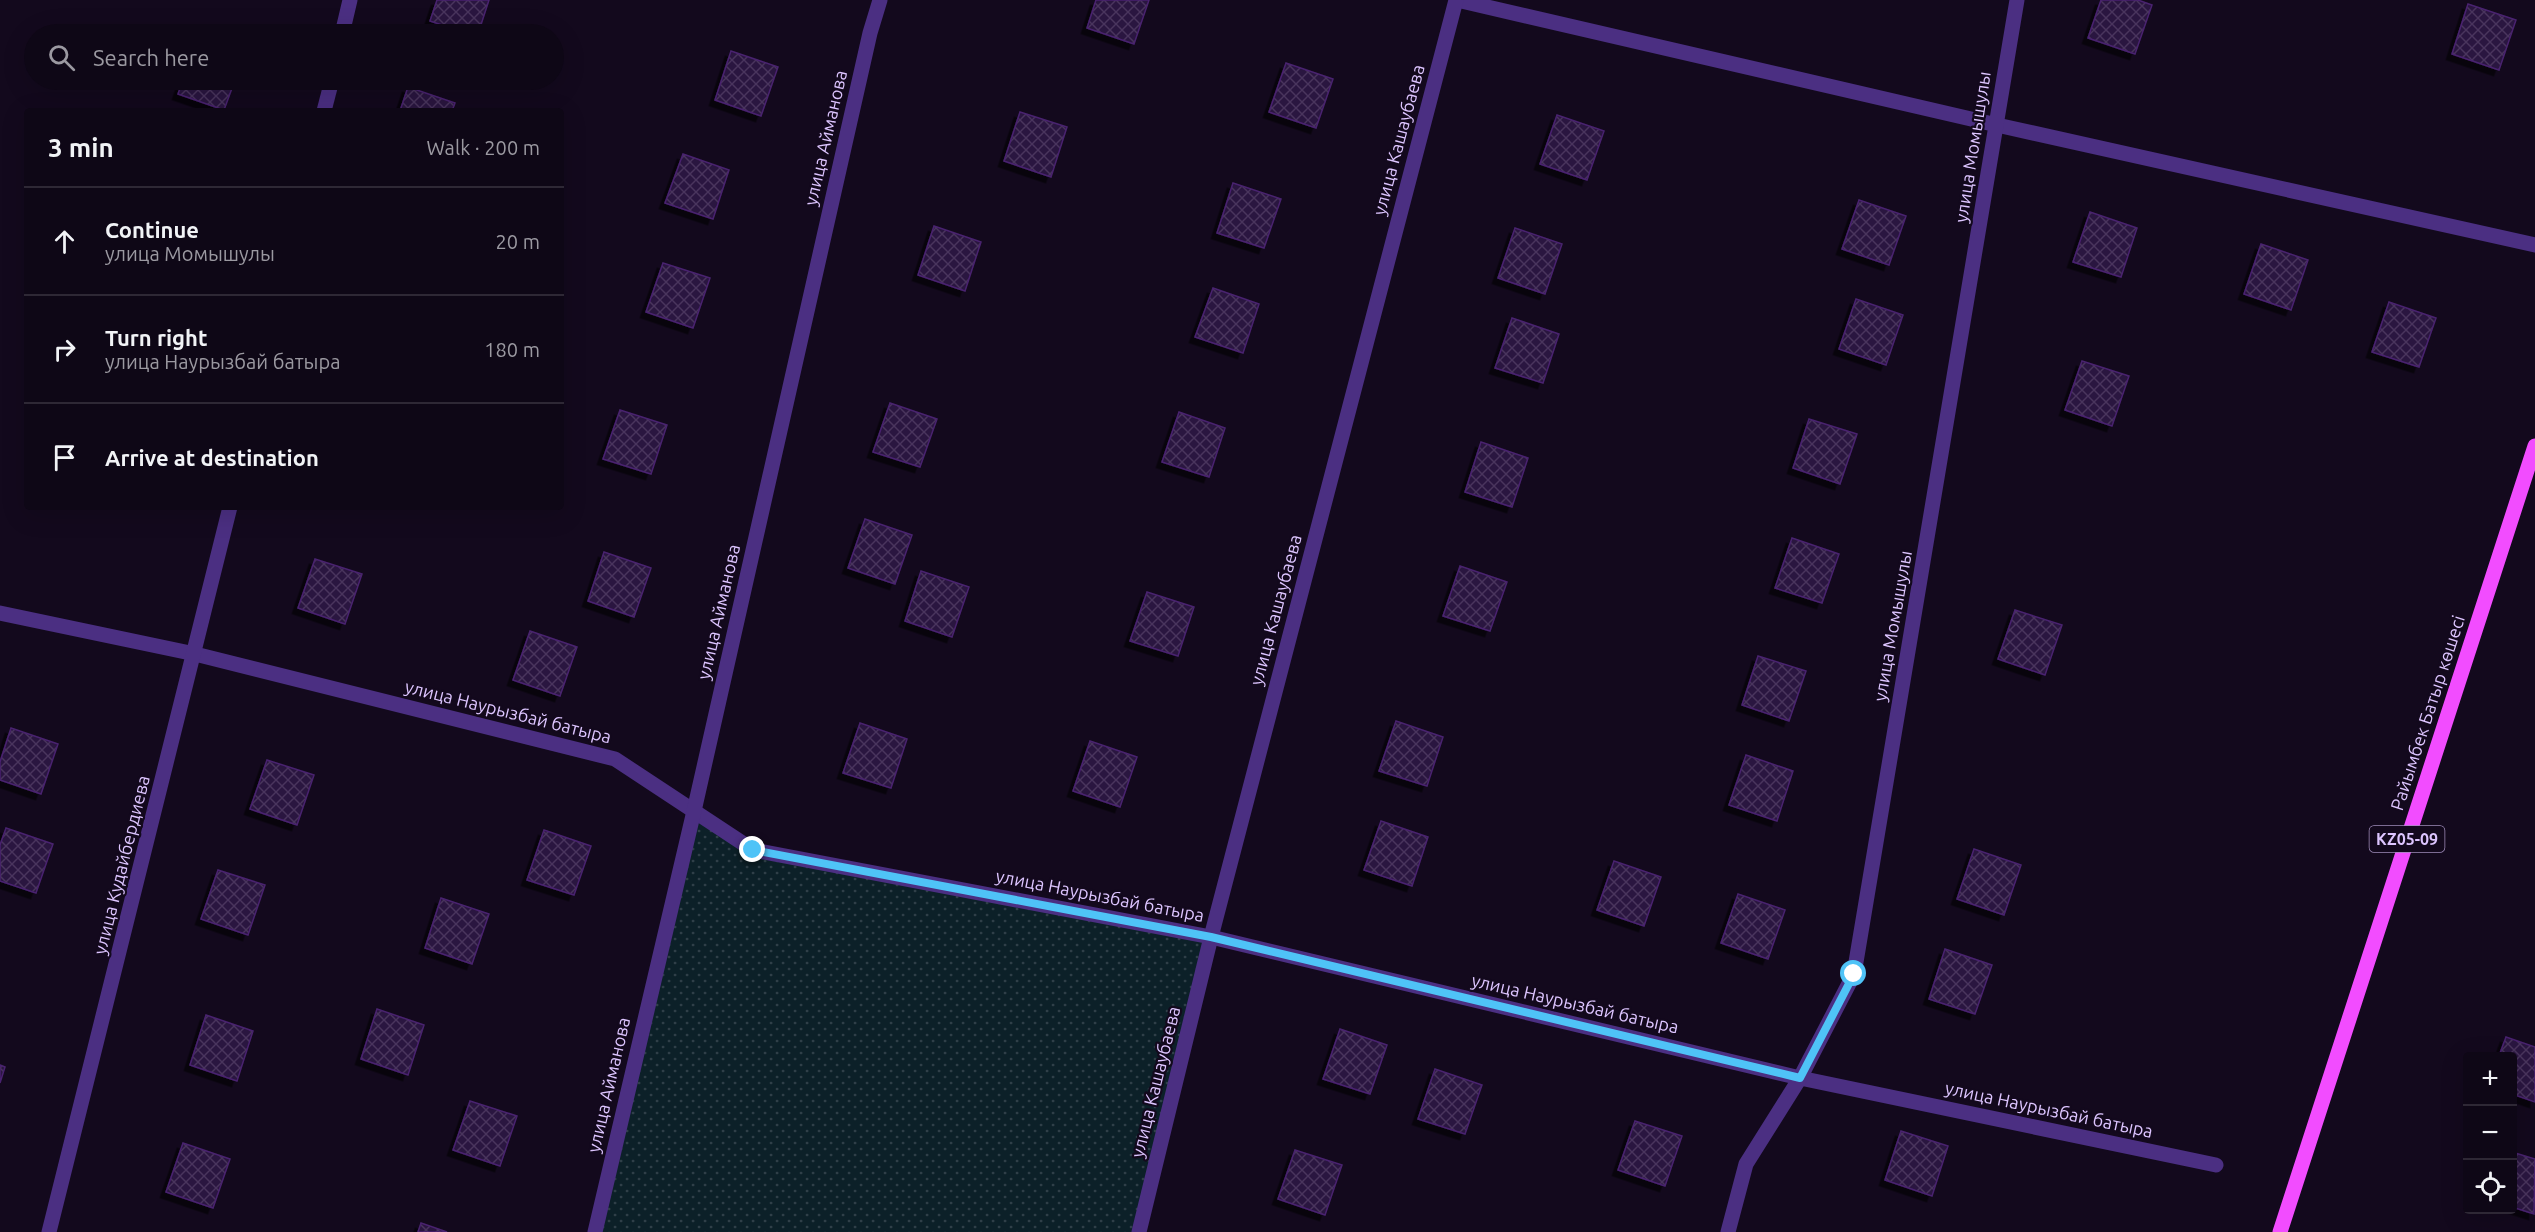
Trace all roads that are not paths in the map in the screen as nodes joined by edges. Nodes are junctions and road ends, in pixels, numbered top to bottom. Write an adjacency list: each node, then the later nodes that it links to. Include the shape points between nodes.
1 (350, 0): 5 (street)
2 (880, 0): 14 (street, улица Айманова)
3 (1457, 0): 8 (street); 15 (street, улица Кашаубаева)
4 (2017, 0): 8 (street, улица Момышулы)
5 (344, 24)
6 (329, 90): 7 (street)
7 (325, 108)
8 (1997, 125): 9 (street); 16 (street, улица Момышулы, via 1854,974)
9 (2535, 245)
10 (2535, 446): 22 (main road, Райымбек Батыр көшесі / KZ05-09)
11 (229, 510): 13 (street, улица Кудайбердиева)
12 (0, 613): 13 (street, улица Наурызбай батыра)
13 (195, 654): 14 (street, улица Наурызбай батыра, via 615,759); 18 (street, улица Кудайбердиева)
14 (694, 811): 15 (street, улица Наурызбай батыра, via 753,850); 19 (street, улица Айманова)
15 (1211, 937): 16 (street, улица Наурызбай батыра); 20 (street, улица Кашаубаева)
16 (1800, 1078): 17 (street, улица Наурызбай батыра); 21 (street, улица Момышулы, via 1746,1164)
17 (2216, 1165)
18 (49, 1232)
19 (595, 1232)
20 (1139, 1232)
21 (1728, 1232)
22 (2280, 1232)

